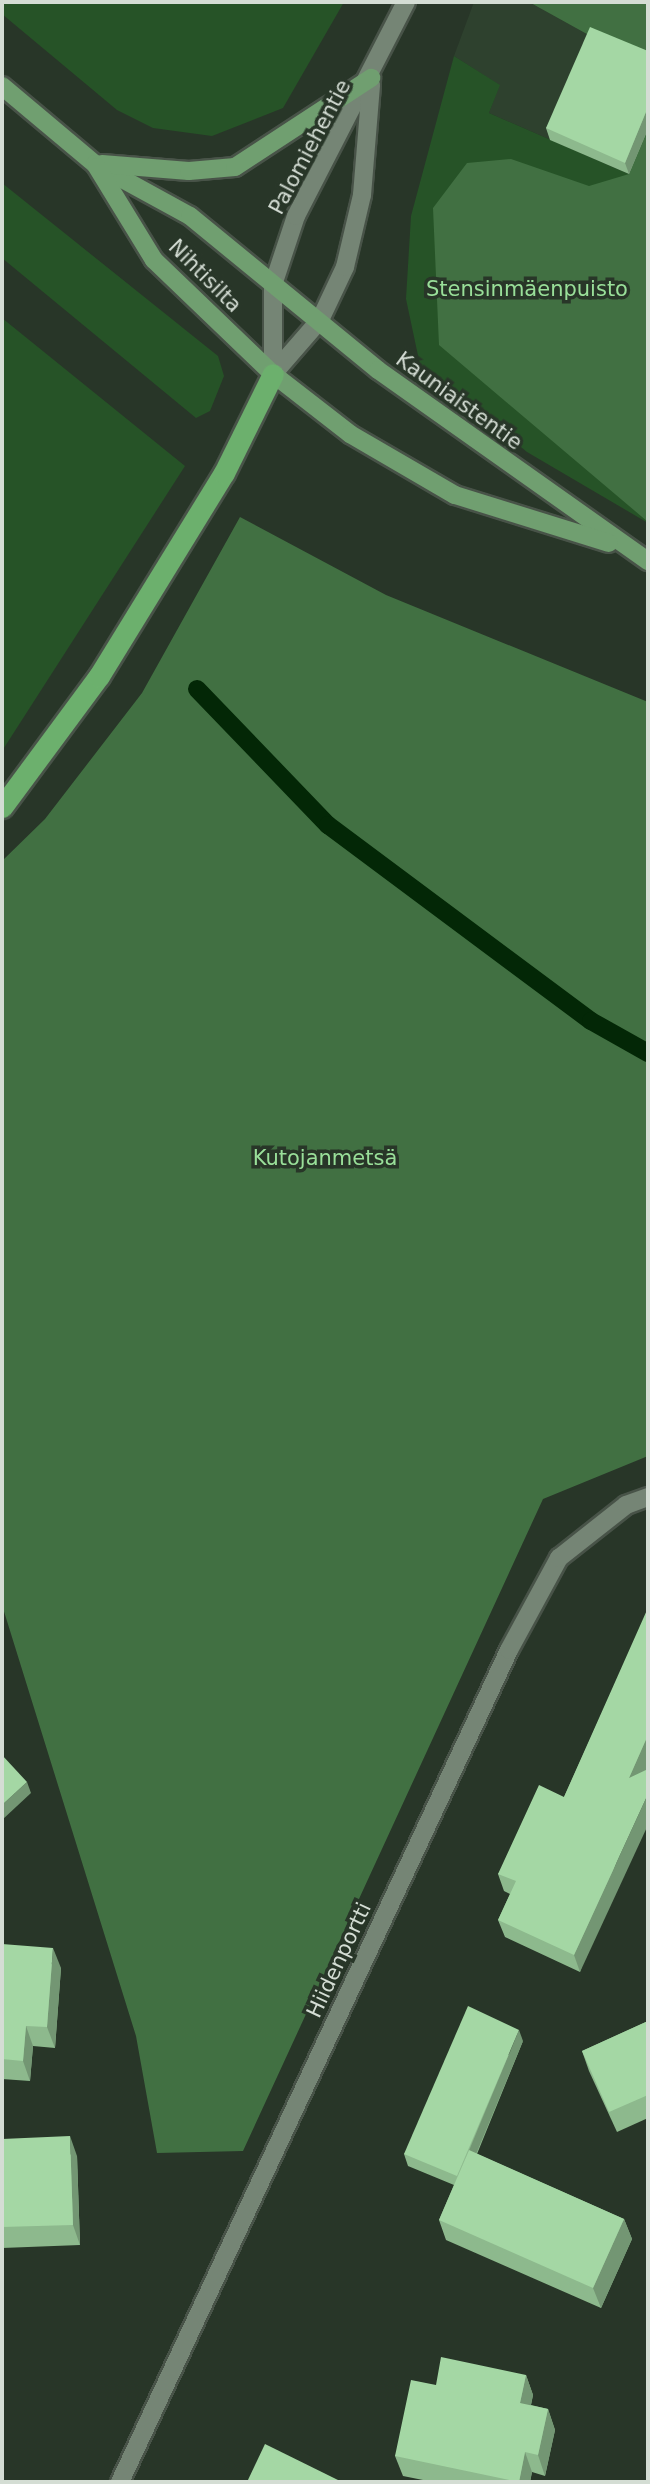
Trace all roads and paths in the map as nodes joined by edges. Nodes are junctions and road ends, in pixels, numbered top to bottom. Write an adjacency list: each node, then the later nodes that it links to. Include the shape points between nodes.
1 (406, 2): 2 (street, Palomiehentie)
2 (371, 78): 4 (main road, via 235,167 189,171); 5 (street, Palomiehentie, via 296,216); 6 (street, Palomiehentie, via 362,195 345,267)
3 (2, 86): 4 (main road, Nihtisilta)
4 (95, 164): 5 (main road, Nihtisilta, via 190,216); 7 (main road, Nihtisilta, via 154,260)
5 (273, 285): 6 (main road, Kauniaistentie); 7 (street, Palomiehentie)
6 (320, 320): 7 (street, Palomiehentie); 8 (main road, Kauniaistentie, via 377,370)
7 (273, 374): 8 (main road, Kauniaistentie, via 350,434 455,495); 10 (highway, via 224,473 99,676)
8 (622, 548): 9 (main road, Kauniaistentie)
9 (648, 561)
10 (2, 807)
11 (648, 1497): 12 (street, Hiidenportti, via 626,1505 559,1558 509,1650)
12 (120, 2482)

